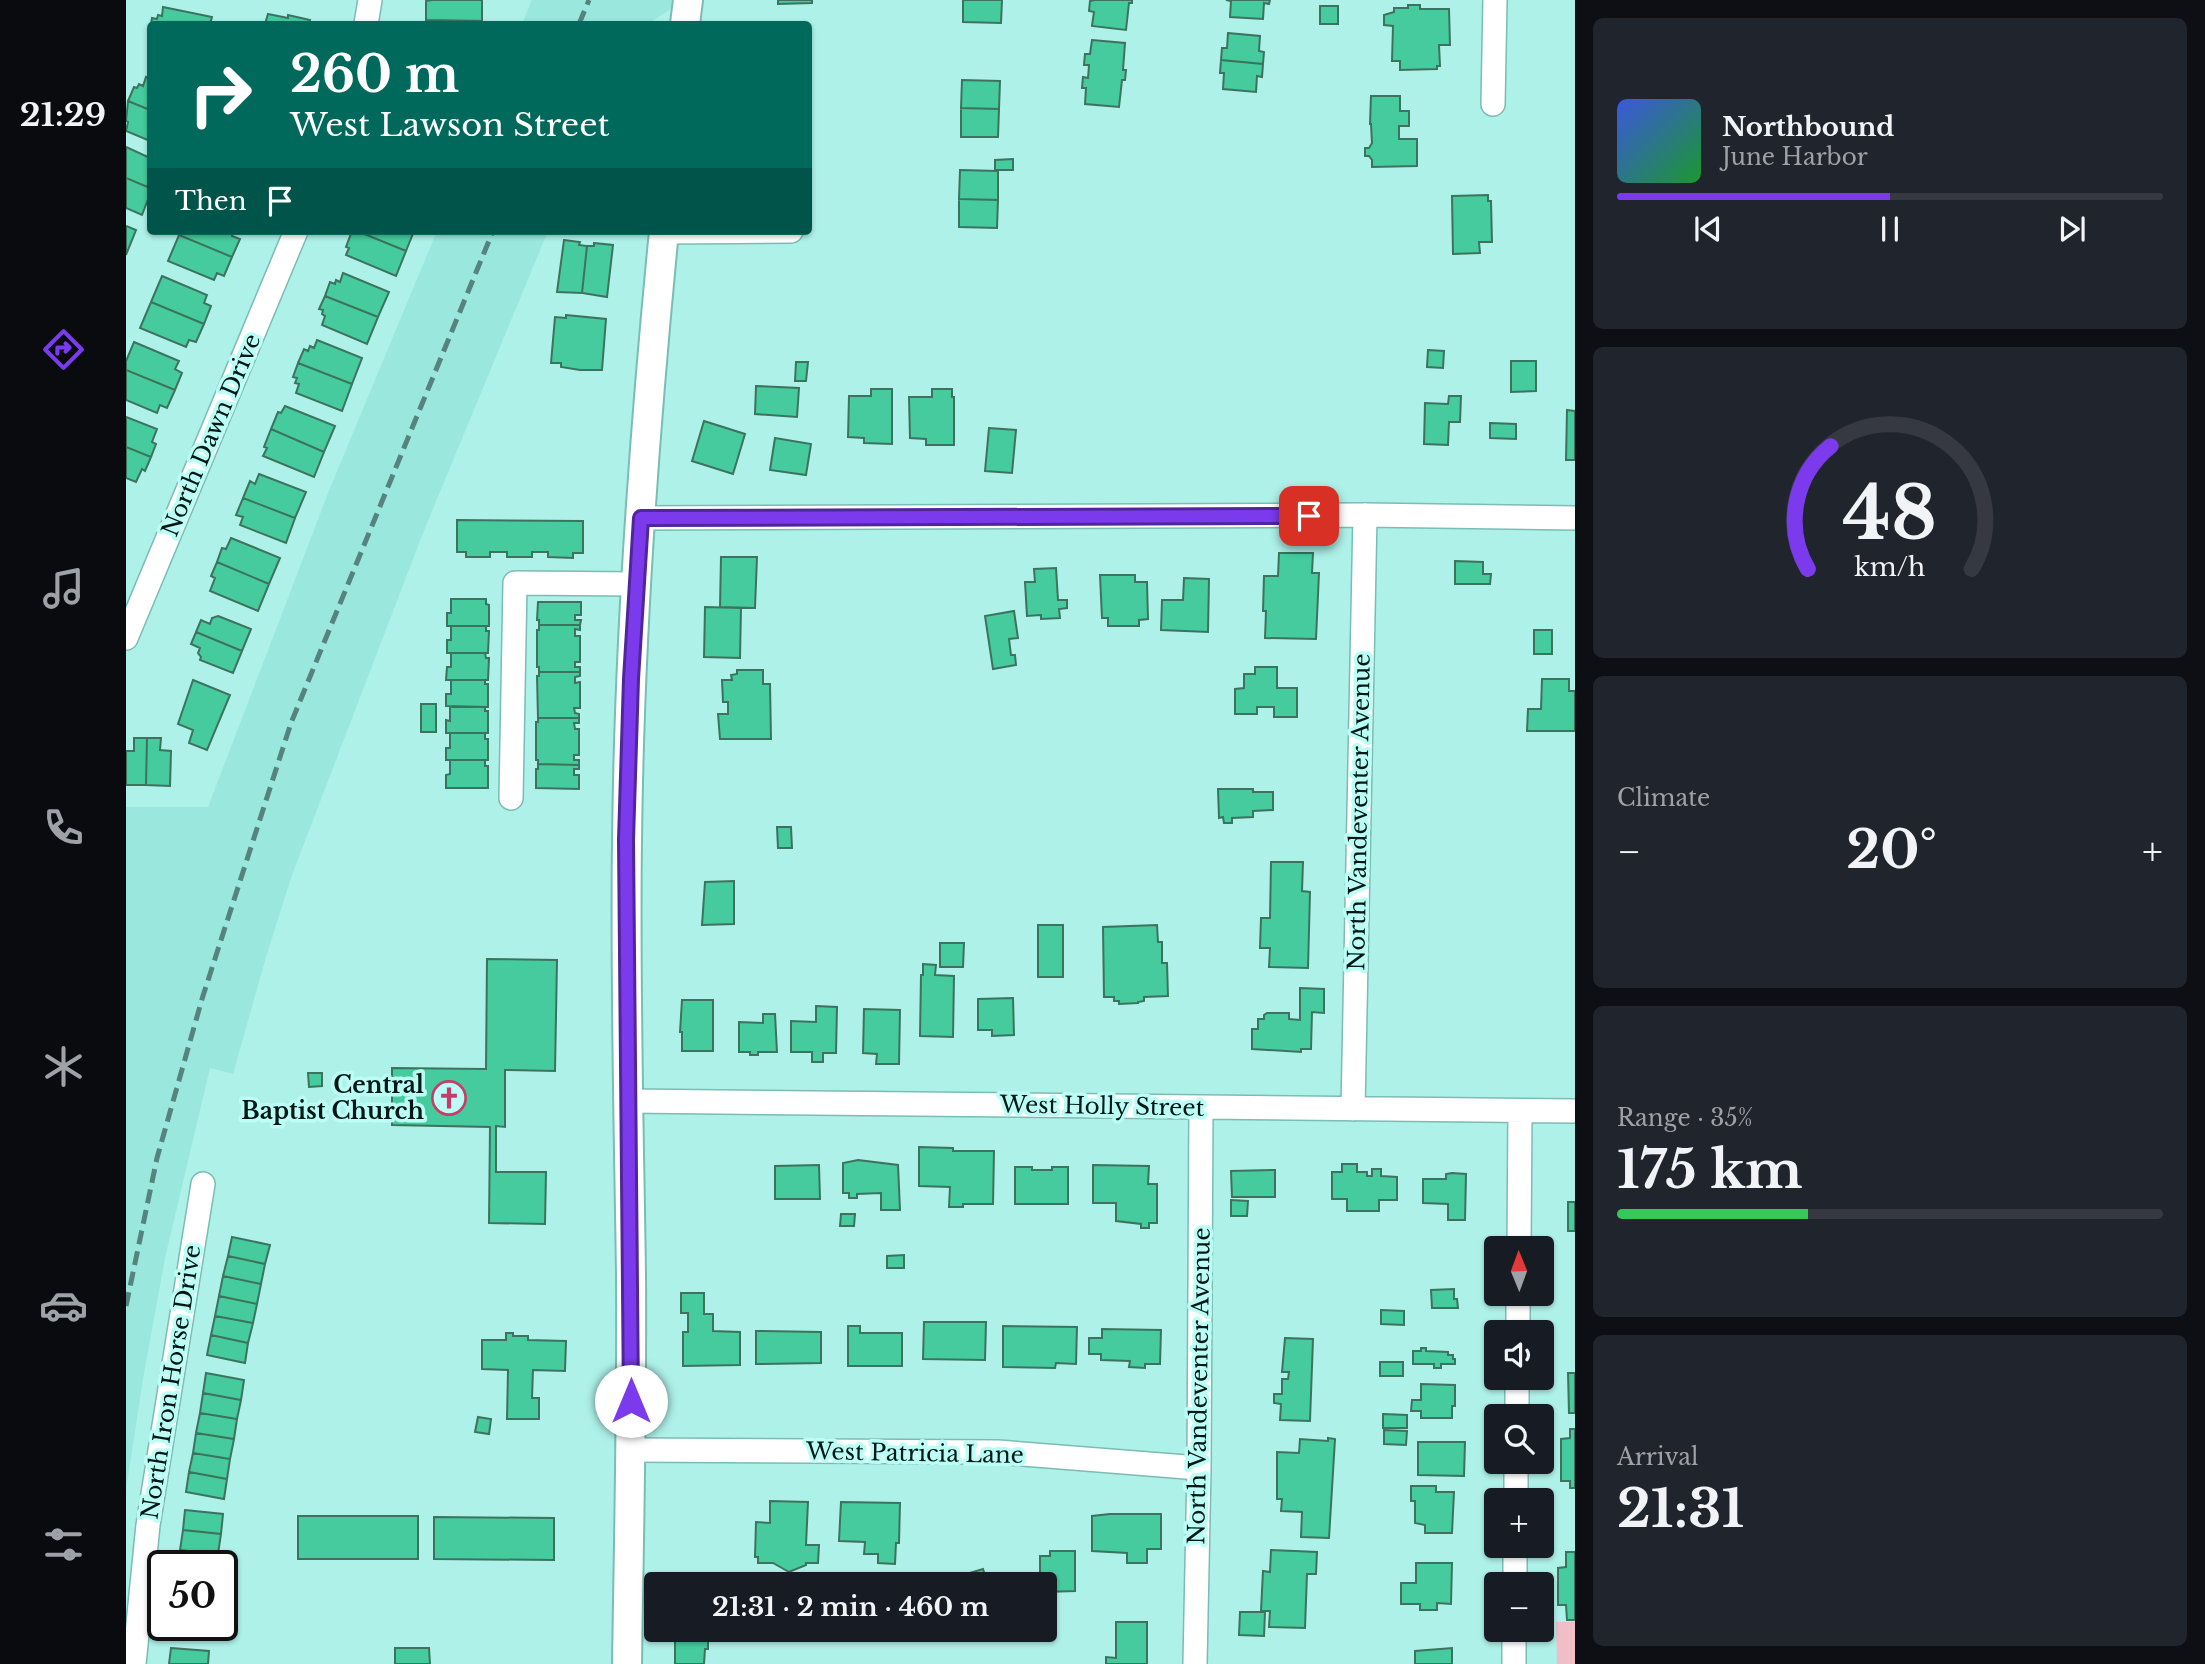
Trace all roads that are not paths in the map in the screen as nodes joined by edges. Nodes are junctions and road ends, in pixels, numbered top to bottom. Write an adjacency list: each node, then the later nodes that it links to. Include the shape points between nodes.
1 (370, 0): 4 (street)
2 (688, 0): 5 (main road)
3 (1495, 0): 6 (street)
4 (366, 21)
5 (685, 21)
6 (1493, 104)
7 (294, 235): 13 (street, North Dawn Drive)
8 (664, 235): 10 (main road)
9 (1365, 515): 10 (street); 11 (street); 17 (street, North Vandeventer Avenue)
10 (641, 518): 12 (main road)
11 (1575, 518)
12 (637, 584): 14 (street, via 515,583); 15 (main road, via 626,840)
13 (126, 638)
14 (511, 799)
15 (629, 1101): 16 (street, West Holly Street); 22 (main road)
16 (1201, 1107): 17 (street, West Holly Street); 23 (street, North Vandeventer Avenue)
17 (1353, 1109): 18 (street, West Holly Street)
18 (1520, 1111): 19 (street, West Holly Street); 21 (street)
19 (1575, 1111)
20 (204, 1184): 25 (street, North Iron Horse Drive, via 148,1525)
21 (1519, 1236)
22 (631, 1450): 23 (street, West Patricia Lane, via 998,1452); 26 (main road)
23 (1199, 1468): 27 (street, North Vandeventer Avenue)
24 (1514, 1642): 28 (street)
25 (134, 1664)
26 (627, 1664)
27 (1195, 1664)
28 (1514, 1664)

